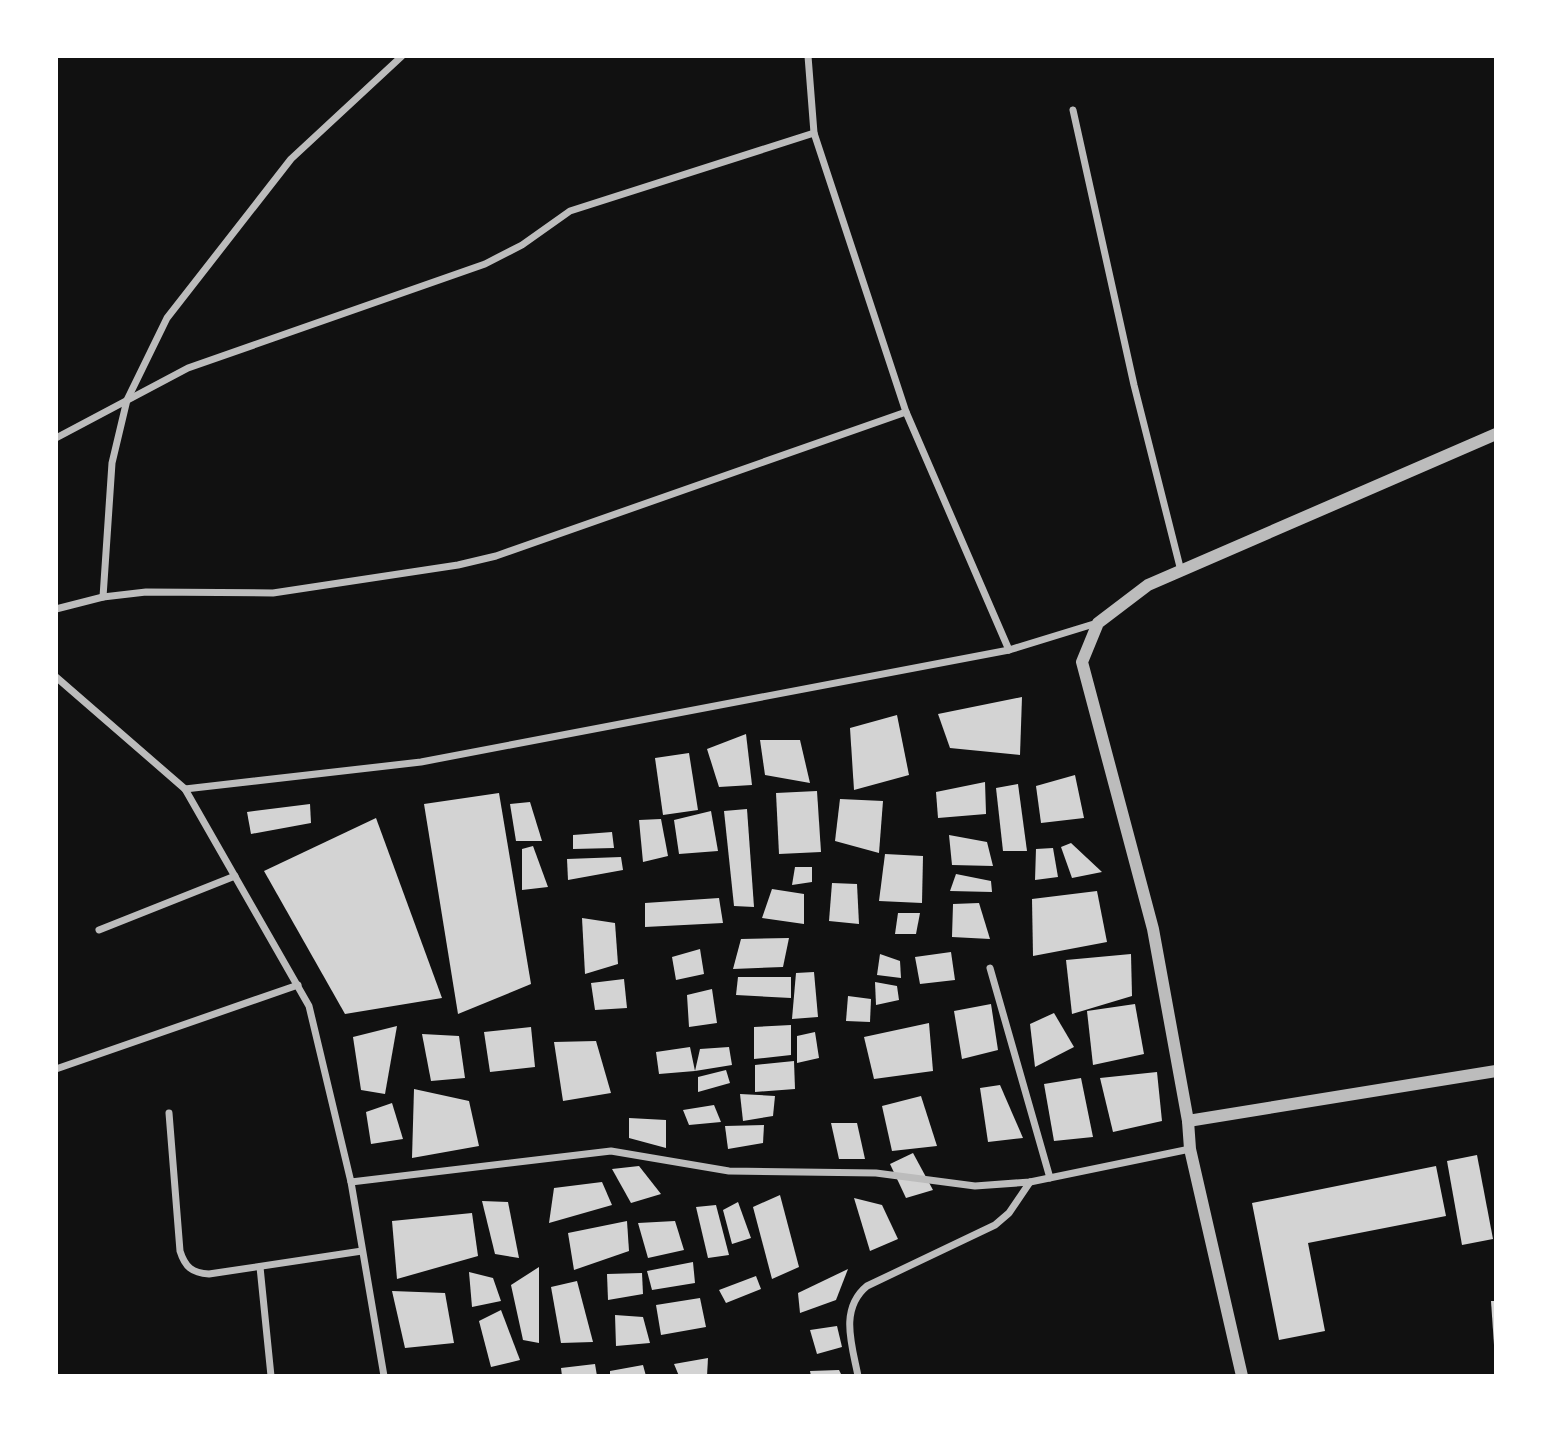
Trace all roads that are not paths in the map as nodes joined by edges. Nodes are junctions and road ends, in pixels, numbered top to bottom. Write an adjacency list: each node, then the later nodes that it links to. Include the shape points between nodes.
1 (402, 56): 5 (street, via 290,159 167,318)
2 (808, 56): 4 (street)
3 (1073, 110): 9 (street)
4 (814, 133): 5 (street, via 570,211 485,264 188,368); 6 (street)
5 (127, 400): 8 (street); 10 (street, via 112,463)
6 (906, 412): 10 (street, via 496,556 458,565 273,593 146,592); 13 (street)
7 (1496, 435): 9 (street)
8 (56, 438)
9 (1181, 571): 12 (street, via 1148,585)
10 (103, 597): 11 (street)
11 (56, 609)
12 (1098, 623): 13 (street); 23 (street, via 1082,662 1153,929)
13 (1009, 650): 15 (street, via 421,762)
14 (56, 677): 15 (street)
15 (185, 789): 16 (street)
16 (235, 876): 17 (street); 19 (street)
17 (99, 930)
18 (990, 968): 25 (street)
19 (298, 985): 20 (street); 26 (street, via 309,1006)
20 (56, 1069)
21 (1496, 1070): 23 (street)
22 (169, 1113): 29 (street, via 183,1263 209,1274)
23 (1188, 1121): 24 (street)
24 (1190, 1149): 25 (street); 33 (street)
25 (1050, 1178): 27 (street)
26 (351, 1182): 27 (street, via 611,1151 729,1171 876,1173 975,1186); 28 (street)
27 (1030, 1182): 32 (street, via 995,1225 858,1293 849,1318)
28 (362, 1251): 29 (street); 31 (street)
29 (260, 1267): 30 (street)
30 (271, 1376)
31 (384, 1376)
32 (858, 1376)
33 (1242, 1376)

